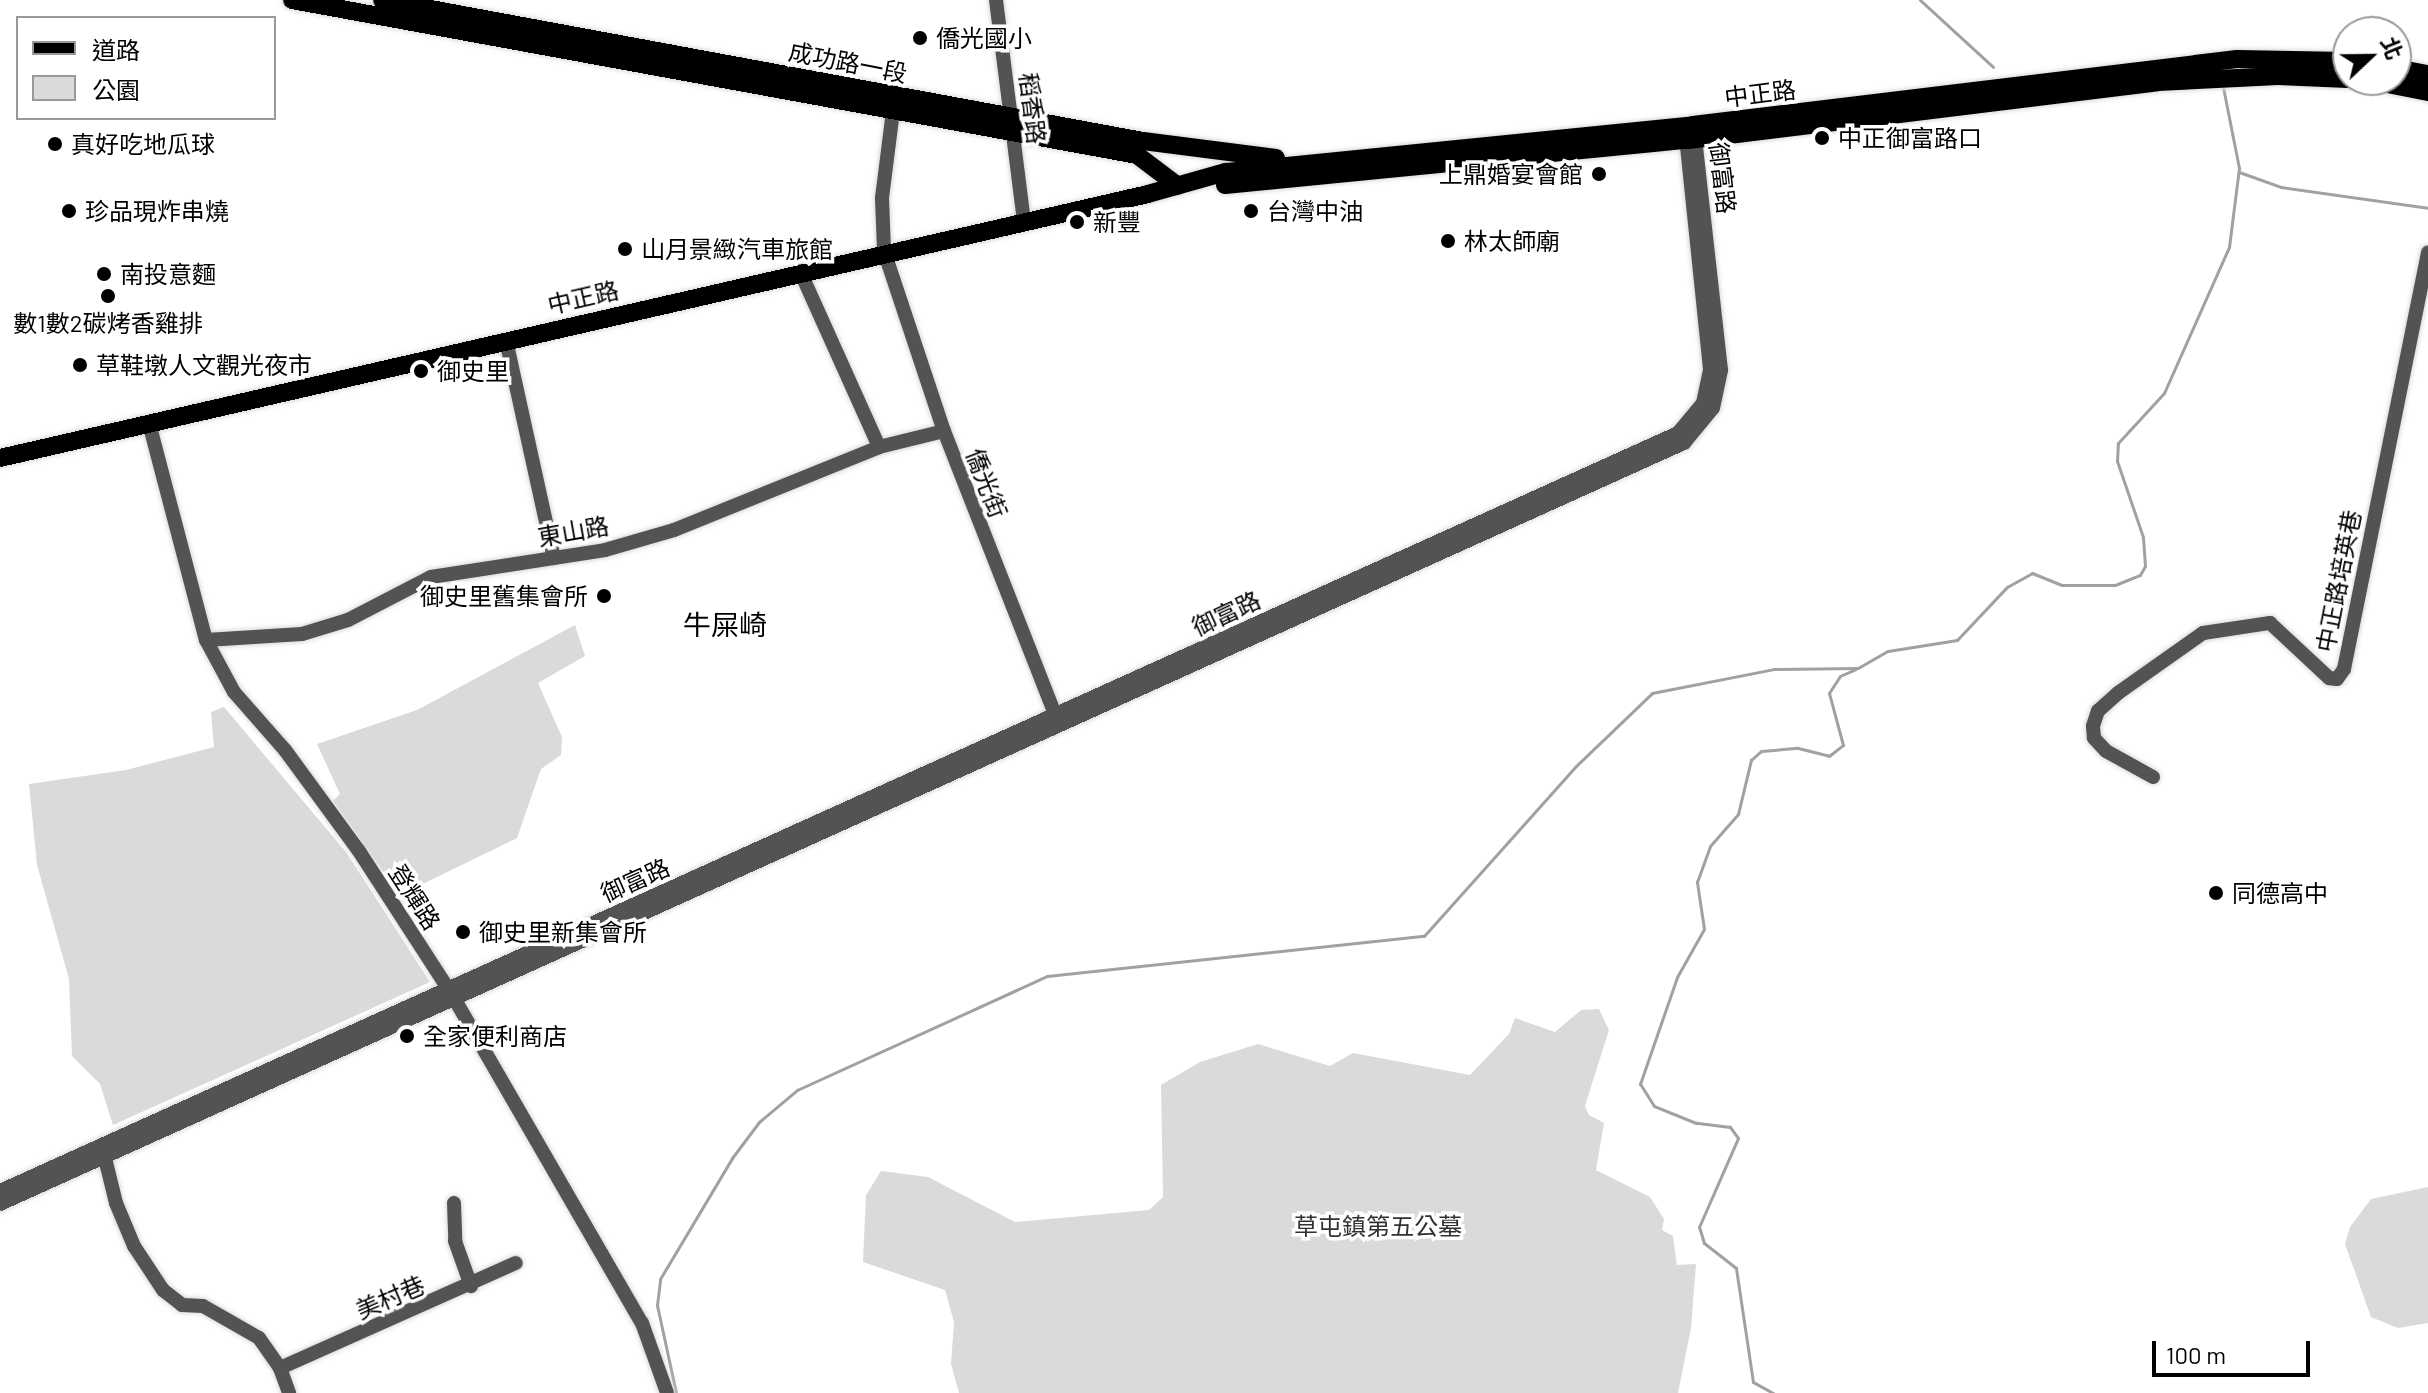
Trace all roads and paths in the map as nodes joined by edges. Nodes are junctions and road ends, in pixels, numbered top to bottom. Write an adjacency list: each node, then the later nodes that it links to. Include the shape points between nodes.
1 (292, 0): 6 (main road, 成功路一段)
2 (382, 0): 6 (main road, 成功路一段)
3 (996, 0): 7 (street, 稻香路)
4 (2332, 61): 8 (main road, 中正路, via 2237,59)
5 (2332, 78): 8 (main road, 中正路, via 2157,82)
6 (894, 103): 7 (main road, 成功路一段); 12 (street, 僑光街, via 882,198)
7 (1015, 126): 9 (main road, 成功路一段); 10 (main road, 成功路一段, via 1137,155); 11 (street, 稻香路)
8 (1693, 135): 9 (main road, 中正路); 10 (main road, 中正路); 22 (street, 御富路, via 1710,369 1708,388 1692,421 1678,433)
9 (1306, 161): 10 (main road, 中正路, via 1226,172)
10 (1178, 186): 11 (main road, 中正路)
11 (1024, 221): 12 (main road, 中正路)
12 (884, 251): 14 (main road, 中正路); 17 (street, 僑光街)
13 (2428, 252): 23 (street, 中正路培英巷, via 2344,669 2337,679 2329,678 2270,623 2203,633 2098,711 2094,738 2106,751)
14 (800, 271): 15 (main road, 中正路); 18 (street)
15 (506, 340): 16 (main road, 中正路); 20 (street)
16 (149, 423): 19 (main road, 中正路); 21 (street, 登輝路)
17 (944, 431): 18 (street, 東山路); 22 (street, 僑光街)
18 (879, 447): 20 (street, 東山路, via 674,530)
19 (0, 458)
20 (554, 558): 21 (street, 東山路, via 431,577 348,620 302,634)
21 (206, 640): 24 (street, 登輝路, via 234,692 285,750 359,851)
22 (1057, 721): 24 (street, 御富路)
23 (2153, 777)
24 (451, 993): 25 (street, 御富路); 33 (street, 登輝路, via 642,1323)
25 (103, 1151): 26 (street, 御富路); 28 (street, 御富路); 31 (street, via 134,1246 163,1290 182,1305 203,1306 244,1326)
26 (0, 1191)
27 (454, 1203): 30 (street, via 455,1241)
28 (0, 1204)
29 (516, 1263): 30 (street, 美村巷)
30 (471, 1286): 31 (street, 美村巷)
31 (280, 1368): 32 (street)
32 (289, 1393)
33 (667, 1393)

